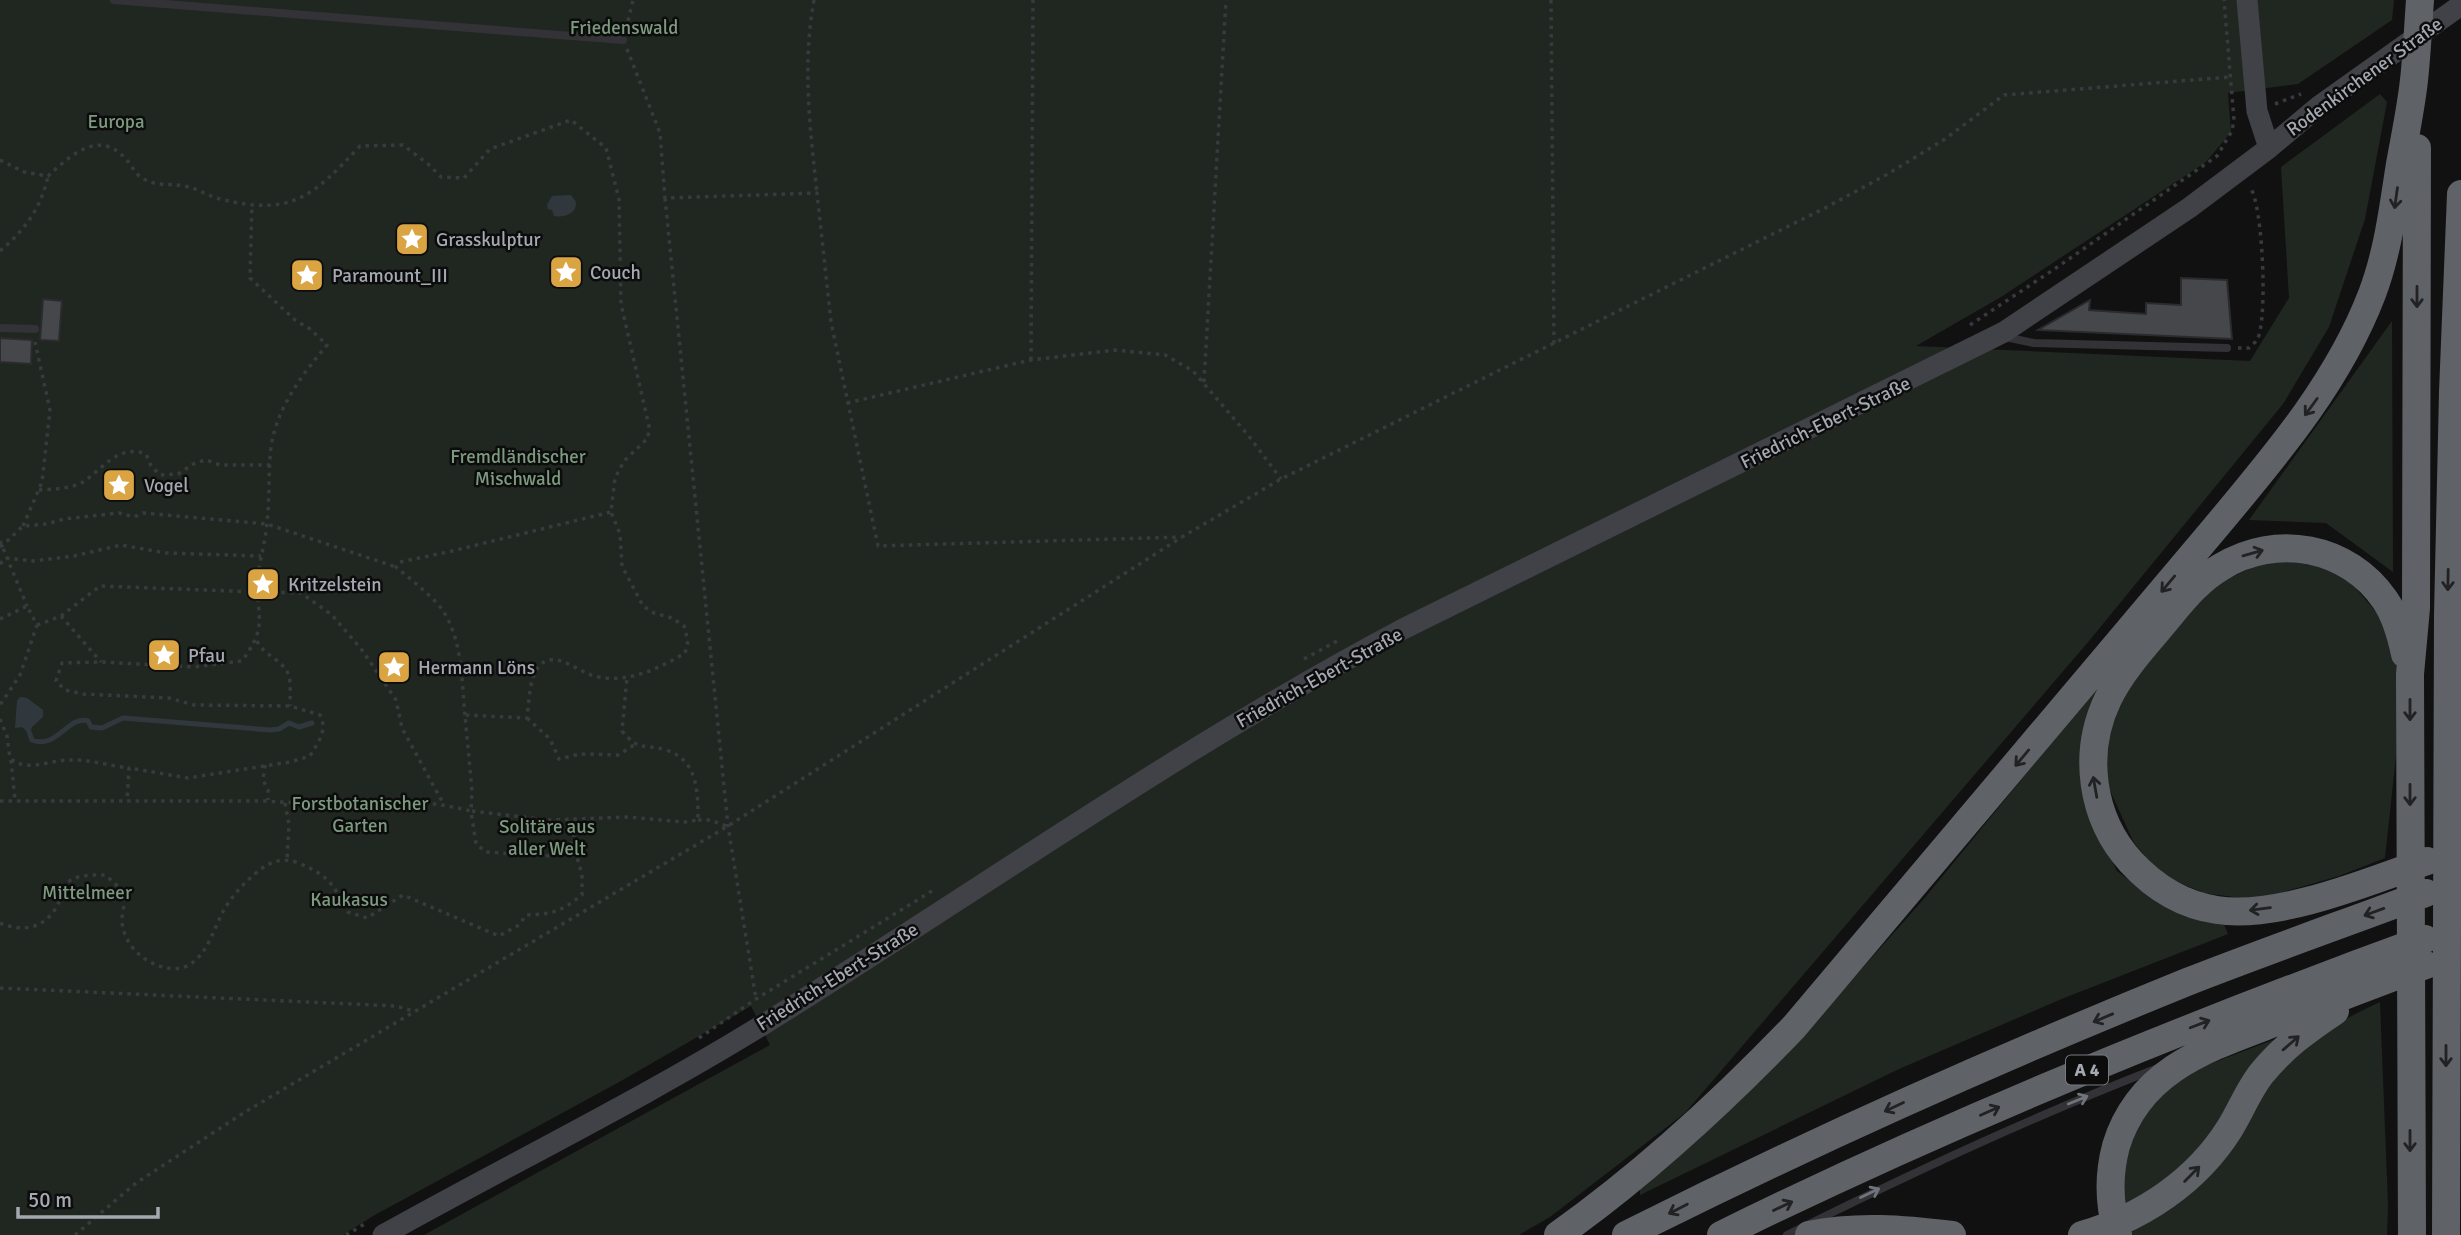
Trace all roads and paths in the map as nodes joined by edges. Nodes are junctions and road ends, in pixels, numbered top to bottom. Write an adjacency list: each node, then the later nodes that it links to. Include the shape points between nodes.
1 (114, 0): 11 (lane)
2 (633, 0): 11 (path)
3 (814, 0): 21 (path, via 807,104)
4 (1033, 0): 32 (path)
5 (1226, 0): 33 (path)
6 (1551, 0): 30 (path)
7 (2224, 0): 12 (path)
8 (2247, 0): 15 (main road)
9 (2420, 0): 13 (highway)
10 (2461, 5): 17 (main road, Rodenkirchener Straße, via 2319,106)
11 (623, 40): 23 (path, via 660,133)
12 (2230, 77): 16 (path); 30 (path, via 2004,95 1886,175)
13 (2414, 82): 54 (highway, one-way to 54, via 2416,608); 93 (highway, one-way to 93, via 2393,217 2373,293 2319,396 2280,449 1794,1027 1672,1146)
14 (2308, 91): 15 (path)
15 (2258, 111): 17 (main road)
16 (2234, 120)
17 (2269, 148): 19 (main road, Friedrich-Ebert-Straße)
18 (0, 160): 20 (path, via 24,172)
19 (2238, 171): 28 (main road, Friedrich-Ebert-Straße); 31 (path, via 2253,192 2258,216 2263,252 2260,324 2258,339 2249,348)
20 (48, 176): 24 (path, via 87,145 110,146 140,178); 25 (path, via 34,214)
21 (817, 193): 23 (path); 34 (path, via 831,323)
22 (2461, 194): 75 (highway, one-way to 75, via 2452,420)
23 (665, 198): 74 (path)
24 (252, 204): 35 (path, via 250,278 327,345 300,377 281,412); 38 (path, via 277,205 305,197 360,146 403,145 441,177 464,178 489,149 571,120 606,148 619,199 621,304 649,426 648,438 624,461 615,478)
25 (0, 251)
26 (0, 328): 27 (lane)
27 (35, 329)
28 (2004, 332): 31 (lane, via 2010,338 2034,343); 87 (main road, Friedrich-Ebert-Straße, via 1322,672 1188,752)
29 (35, 342): 37 (path, via 50,410)
30 (1554, 345): 36 (path)
31 (2227, 348)
32 (1031, 360): 33 (path, via 1115,350 1165,355); 34 (path)
33 (1204, 383): 36 (path)
34 (848, 402): 41 (path, via 878,546)
35 (270, 465): 37 (path, via 220,465 206,460 178,474 160,475 146,454 137,451 119,453 81,483); 39 (path)
36 (1281, 479): 41 (path)
37 (39, 490): 40 (path)
38 (611, 512): 46 (path); 55 (path, via 620,534 622,566 643,606 684,626 688,640 685,653)
39 (267, 524): 40 (path, via 119,513); 43 (path); 46 (path)
40 (23, 526): 42 (path)
41 (1182, 537): 74 (path)
42 (1, 544): 44 (path)
43 (261, 556): 44 (path, via 166,553 121,545 33,561); 47 (path)
44 (6, 558): 45 (path); 48 (path)
45 (0, 564)
46 (396, 566): 58 (path, via 436,601 450,623)
47 (257, 592): 49 (path, via 100,586); 52 (path); 70 (path, via 301,593 332,615 396,700 402,728)
48 (27, 606): 50 (path); 51 (path)
49 (61, 616): 51 (path); 53 (path)
50 (0, 619)
51 (37, 625): 56 (path, via 20,675)
52 (257, 640): 53 (path, via 242,661 194,667); 57 (path, via 261,650 285,667)
53 (101, 662): 57 (path, via 62,663 56,681 65,690 83,694 169,698 194,705)
54 (2410, 674): 79 (highway, one-way to 54, via 2265,909 2219,911 2194,905 2155,884 2124,854 2100,809 2092,766 2099,723 2119,679 2192,591 2221,567 2272,548 2292,547 2327,555 2372,583 2396,621); 89 (highway, one-way to 89)
55 (627, 677): 59 (path, via 598,677 551,660 532,674); 61 (path, via 622,731)
56 (0, 705)
57 (290, 706): 63 (path, via 320,715 323,733 310,756)
58 (466, 715): 59 (path); 71 (path)
59 (527, 718): 61 (path, via 550,739 559,759 580,754 618,755)
60 (0, 719): 62 (path)
61 (634, 745): 73 (path, via 667,750 684,759 696,784)
62 (10, 758): 64 (path, via 39,766 68,760); 65 (path)
63 (265, 765): 64 (path, via 188,778); 68 (path)
64 (129, 768): 67 (path)
65 (15, 800): 66 (path); 67 (path)
66 (0, 801)
67 (127, 801): 68 (path)
68 (268, 801): 69 (path)
69 (285, 803): 70 (path); 77 (path)
70 (444, 804): 71 (path)
71 (471, 811): 72 (path); 76 (path, via 476,844 486,852)
72 (569, 820): 73 (path); 76 (path, via 574,836)
73 (698, 820): 74 (path)
74 (728, 826): 86 (path); 87 (path)
75 (2454, 840): 79 (highway); 101 (highway, one-way to 101, via 2446,988)
76 (568, 853): 77 (path, via 577,858 582,895 552,914 526,915 519,925 499,936 403,895 367,918 348,912 320,872)
77 (287, 859): 80 (path, via 269,863 244,882 199,957 181,968 166,968 135,951 126,940 122,894 105,875 80,876 64,886 53,911 35,928)
78 (2461, 880): 84 (highway, A 4, one-way to 84)
79 (2350, 889): 84 (highway)
80 (0, 923)
81 (2461, 926): 95 (highway, A 4, one-way to 81, via 2033,1092 2192,1026)
82 (2461, 953): 88 (highway)
83 (2461, 963): 90 (highway, one-way to 83, via 2167,1195 2205,1161 2261,1074 2305,1031 2340,1008)
84 (2188, 982): 94 (highway, A 4, one-way to 94, via 1932,1089)
85 (0, 988): 86 (path, via 396,1006)
86 (413, 1011): 91 (path, via 136,1183)
87 (763, 1025): 92 (main road, Friedrich-Ebert-Straße)
88 (2214, 1046): 90 (highway, via 2161,1077 2134,1105 2114,1156 2113,1219); 96 (lane, one-way to 88, via 2008,1130)
89 (2410, 1206): 99 (highway); 100 (highway)
90 (2099, 1234)
91 (75, 1235)
92 (383, 1235)
93 (1558, 1235)
94 (1626, 1235)
95 (1721, 1235)
96 (1787, 1235)
97 (1809, 1235): 98 (highway, via 1877,1228)
98 (1952, 1235)
99 (2401, 1235)
100 (2412, 1235)
101 (2446, 1235)

